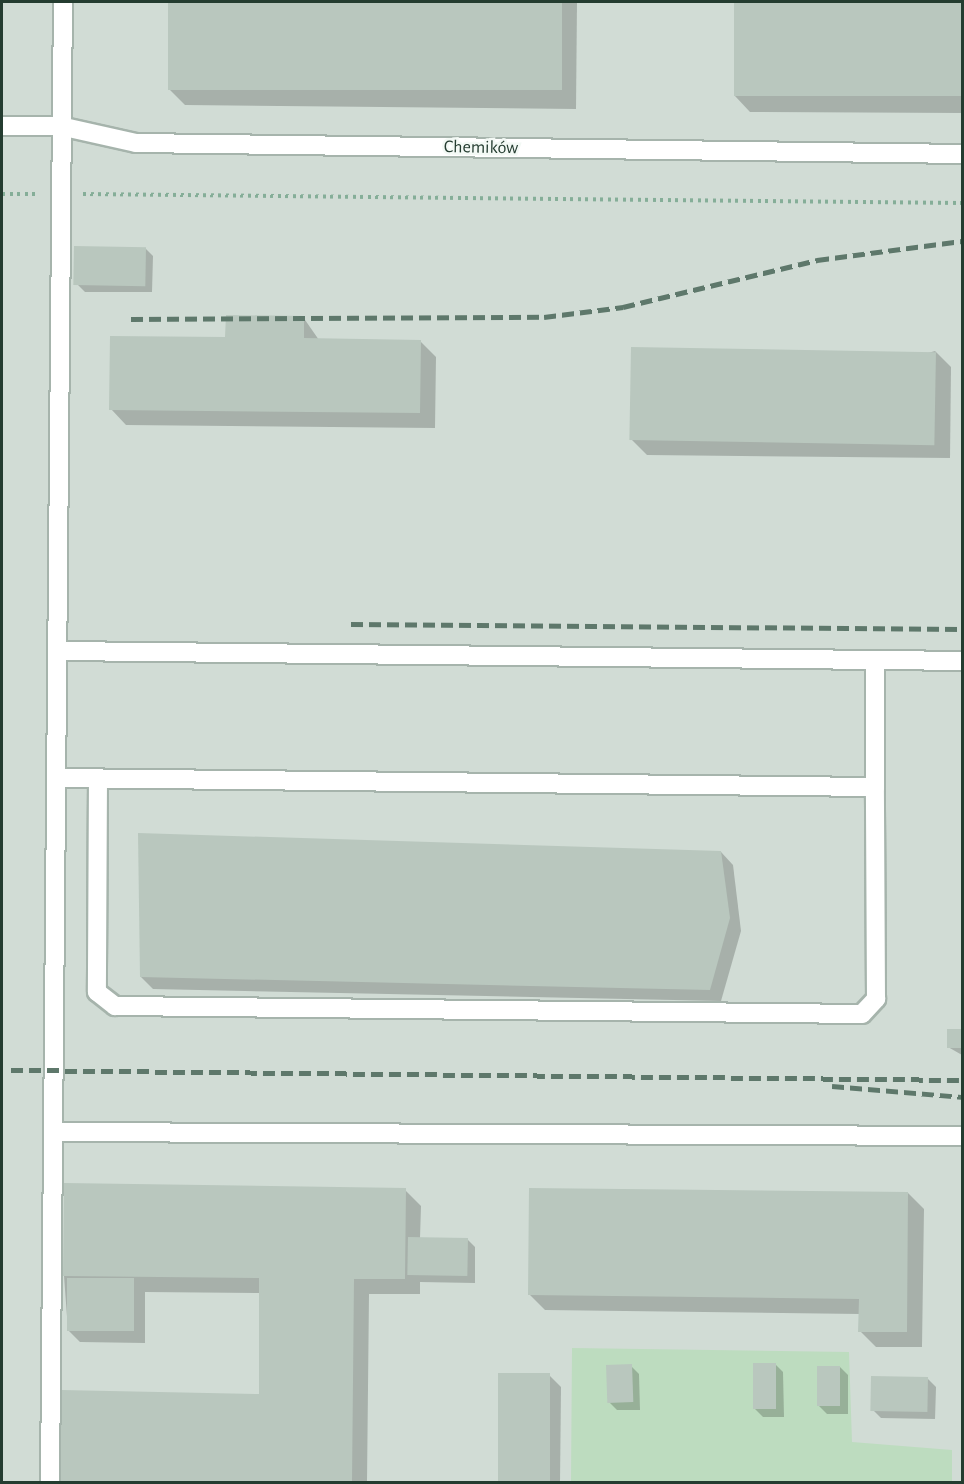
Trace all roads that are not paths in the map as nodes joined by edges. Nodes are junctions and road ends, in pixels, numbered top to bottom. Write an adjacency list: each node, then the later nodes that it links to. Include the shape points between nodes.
1 (63, 2): 3 (lane)
2 (2, 126): 3 (lane, Chemików)
3 (60, 126): 4 (lane, Chemików, via 136,143); 5 (lane)
4 (963, 154)
5 (59, 651): 6 (lane); 8 (lane)
6 (875, 660): 7 (lane); 10 (lane)
7 (963, 661)
8 (57, 778): 9 (lane); 11 (lane)
9 (98, 778): 10 (lane); 10 (lane, via 97,992 115,1006 862,1014 876,999)
10 (875, 787)
11 (54, 1132): 12 (lane); 13 (lane)
12 (963, 1136)
13 (51, 1482)

